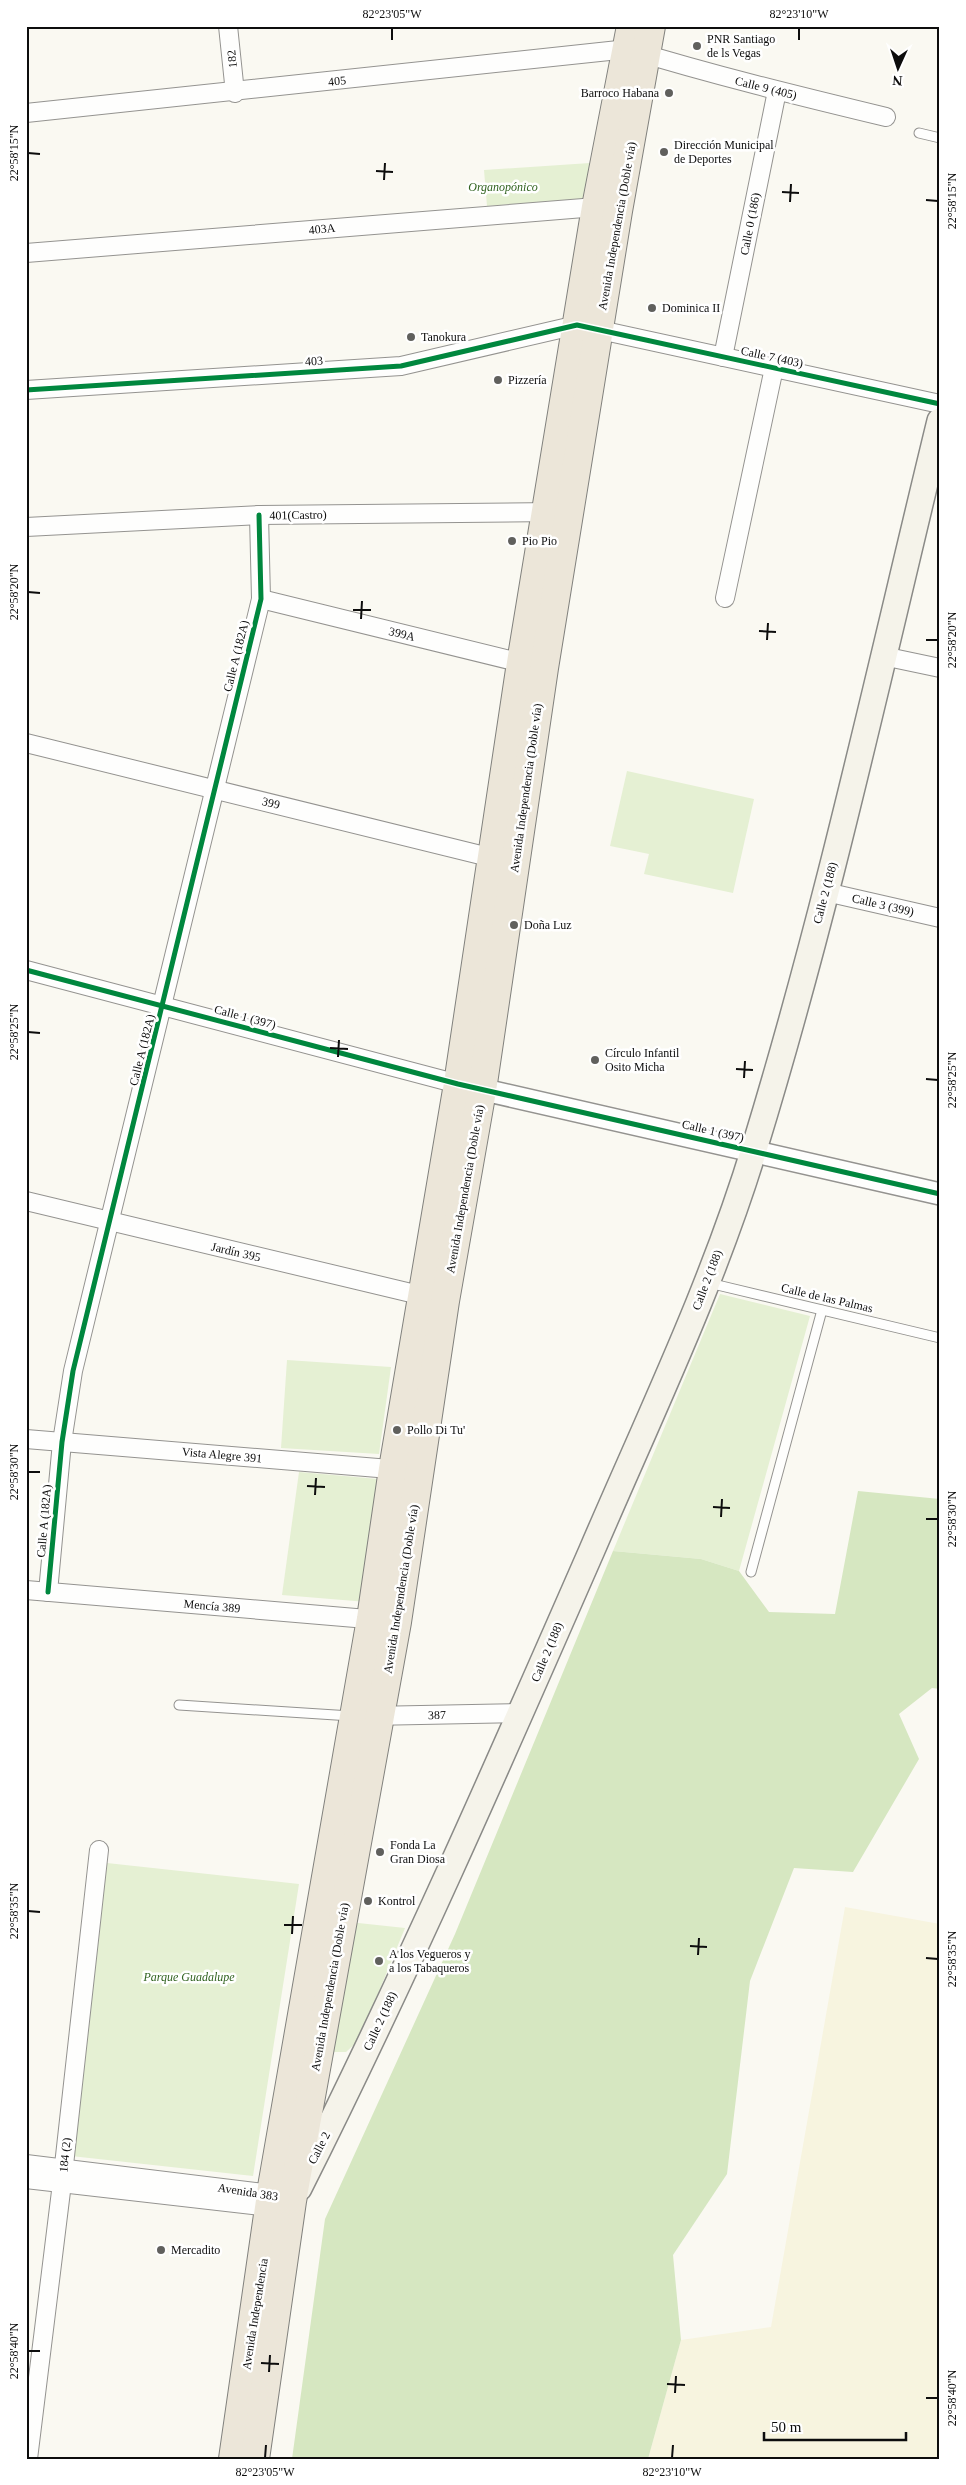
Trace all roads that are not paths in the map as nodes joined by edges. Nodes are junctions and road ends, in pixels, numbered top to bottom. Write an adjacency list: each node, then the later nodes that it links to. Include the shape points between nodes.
1 (228, 26): 5 (street, 182)
2 (651, 26): 3 (main road, Avenida Independencia (Doble vía))
3 (635, 44): 4 (street, Calle 9 (405)); 5 (street, 405); 10 (main road, Avenida Independencia (Doble vía))
4 (777, 91): 7 (street, Calle 9 (405)); 13 (street, Calle 0 (186))
5 (235, 92): 6 (street, 405)
6 (26, 113)
7 (886, 117)
8 (919, 134): 9 (lane)
9 (940, 138)
10 (607, 209): 11 (street, 403A); 12 (main road, Avenida Independencia (Doble vía))
11 (26, 253)
12 (588, 327): 13 (street, Calle 7 (403)); 15 (street, 403, via 402,366); 18 (main road, Avenida Independencia (Doble vía))
13 (723, 357): 14 (street, Calle 7 (403))
14 (774, 368): 16 (street, Calle 7 (403)); 21 (street)
15 (26, 390)
16 (940, 404)
17 (940, 421): 23 (main road, Calle 2 (188))
18 (558, 512): 19 (street, 401(Castro)); 24 (main road, Avenida Independencia (Doble vía))
19 (259, 515): 20 (street, 401(Castro)); 22 (street, Calle A (182A))
20 (26, 527)
21 (725, 598)
22 (261, 599): 24 (street, 399A); 27 (street, Calle A (182A))
23 (883, 656): 25 (street); 29 (main road, Calle 2 (188))
24 (533, 665): 28 (main road, Avenida Independencia (Doble vía))
25 (940, 668)
26 (26, 743): 27 (street, 399)
27 (214, 789): 28 (street, 399); 32 (street, Calle A (182A))
28 (504, 861): 33 (main road, Avenida Independencia (Doble vía))
29 (826, 892): 30 (street, Calle 3 (399)); 34 (main road, Calle 2 (188))
30 (940, 918)
31 (26, 970): 32 (street, Calle 1 (397))
32 (163, 1006): 33 (street, Calle 1 (397)); 37 (street, Calle A (182A))
33 (470, 1087): 34 (street, Calle 1 (397)); 39 (main road, Avenida Independencia (Doble vía))
34 (754, 1150): 35 (street, Calle 1 (397)); 38 (main road, Calle 2 (188))
35 (940, 1194)
36 (26, 1201): 37 (street, Jardín 395)
37 (110, 1222): 39 (street, Jardín 395); 43 (street, Calle A (182A), via 73,1371)
38 (708, 1283): 40 (lane, Calle de las Palmas); 51 (main road, Calle 2 (188))
39 (434, 1299): 44 (main road, Avenida Independencia (Doble vía))
40 (822, 1310): 41 (lane, Calle de las Palmas); 45 (lane)
41 (940, 1338)
42 (26, 1439): 43 (street, Vista Alegre 391)
43 (62, 1442): 44 (street, Vista Alegre 391); 47 (street, Calle A (182A))
44 (406, 1470): 48 (main road, Avenida Independencia (Doble vía)); 49 (main road, Avenida Independencia (Doble vía))
45 (751, 1572)
46 (26, 1590): 47 (street, Mencía 389)
47 (48, 1592): 48 (street, Mencía 389)
48 (371, 1619): 49 (street, Mencía 389); 52 (main road, Avenida Independencia (Doble vía))
49 (397, 1622): 53 (main road, Avenida Independencia (Doble vía))
50 (179, 1705): 52 (lane)
51 (521, 1713): 53 (street, 387); 55 (main road, Calle 2 (188))
52 (354, 1716): 53 (street, 387); 59 (main road, Avenida Independencia (Doble vía))
53 (381, 1716): 59 (main road, Avenida Independencia (Doble vía), via 346,1894)
54 (99, 1850): 57 (street, 184 (2))
55 (346, 2094): 59 (main road, Calle 2)
56 (26, 2164): 57 (street, Avenida 383)
57 (63, 2176): 58 (street, Avenida 383); 59 (street, Avenida 383); 60 (street, 184 (2))
58 (26, 2179)
59 (277, 2193): 61 (main road, Avenida Independencia); 62 (main road, Avenida Independencia)
60 (28, 2459)
61 (233, 2459)
62 (255, 2459)

